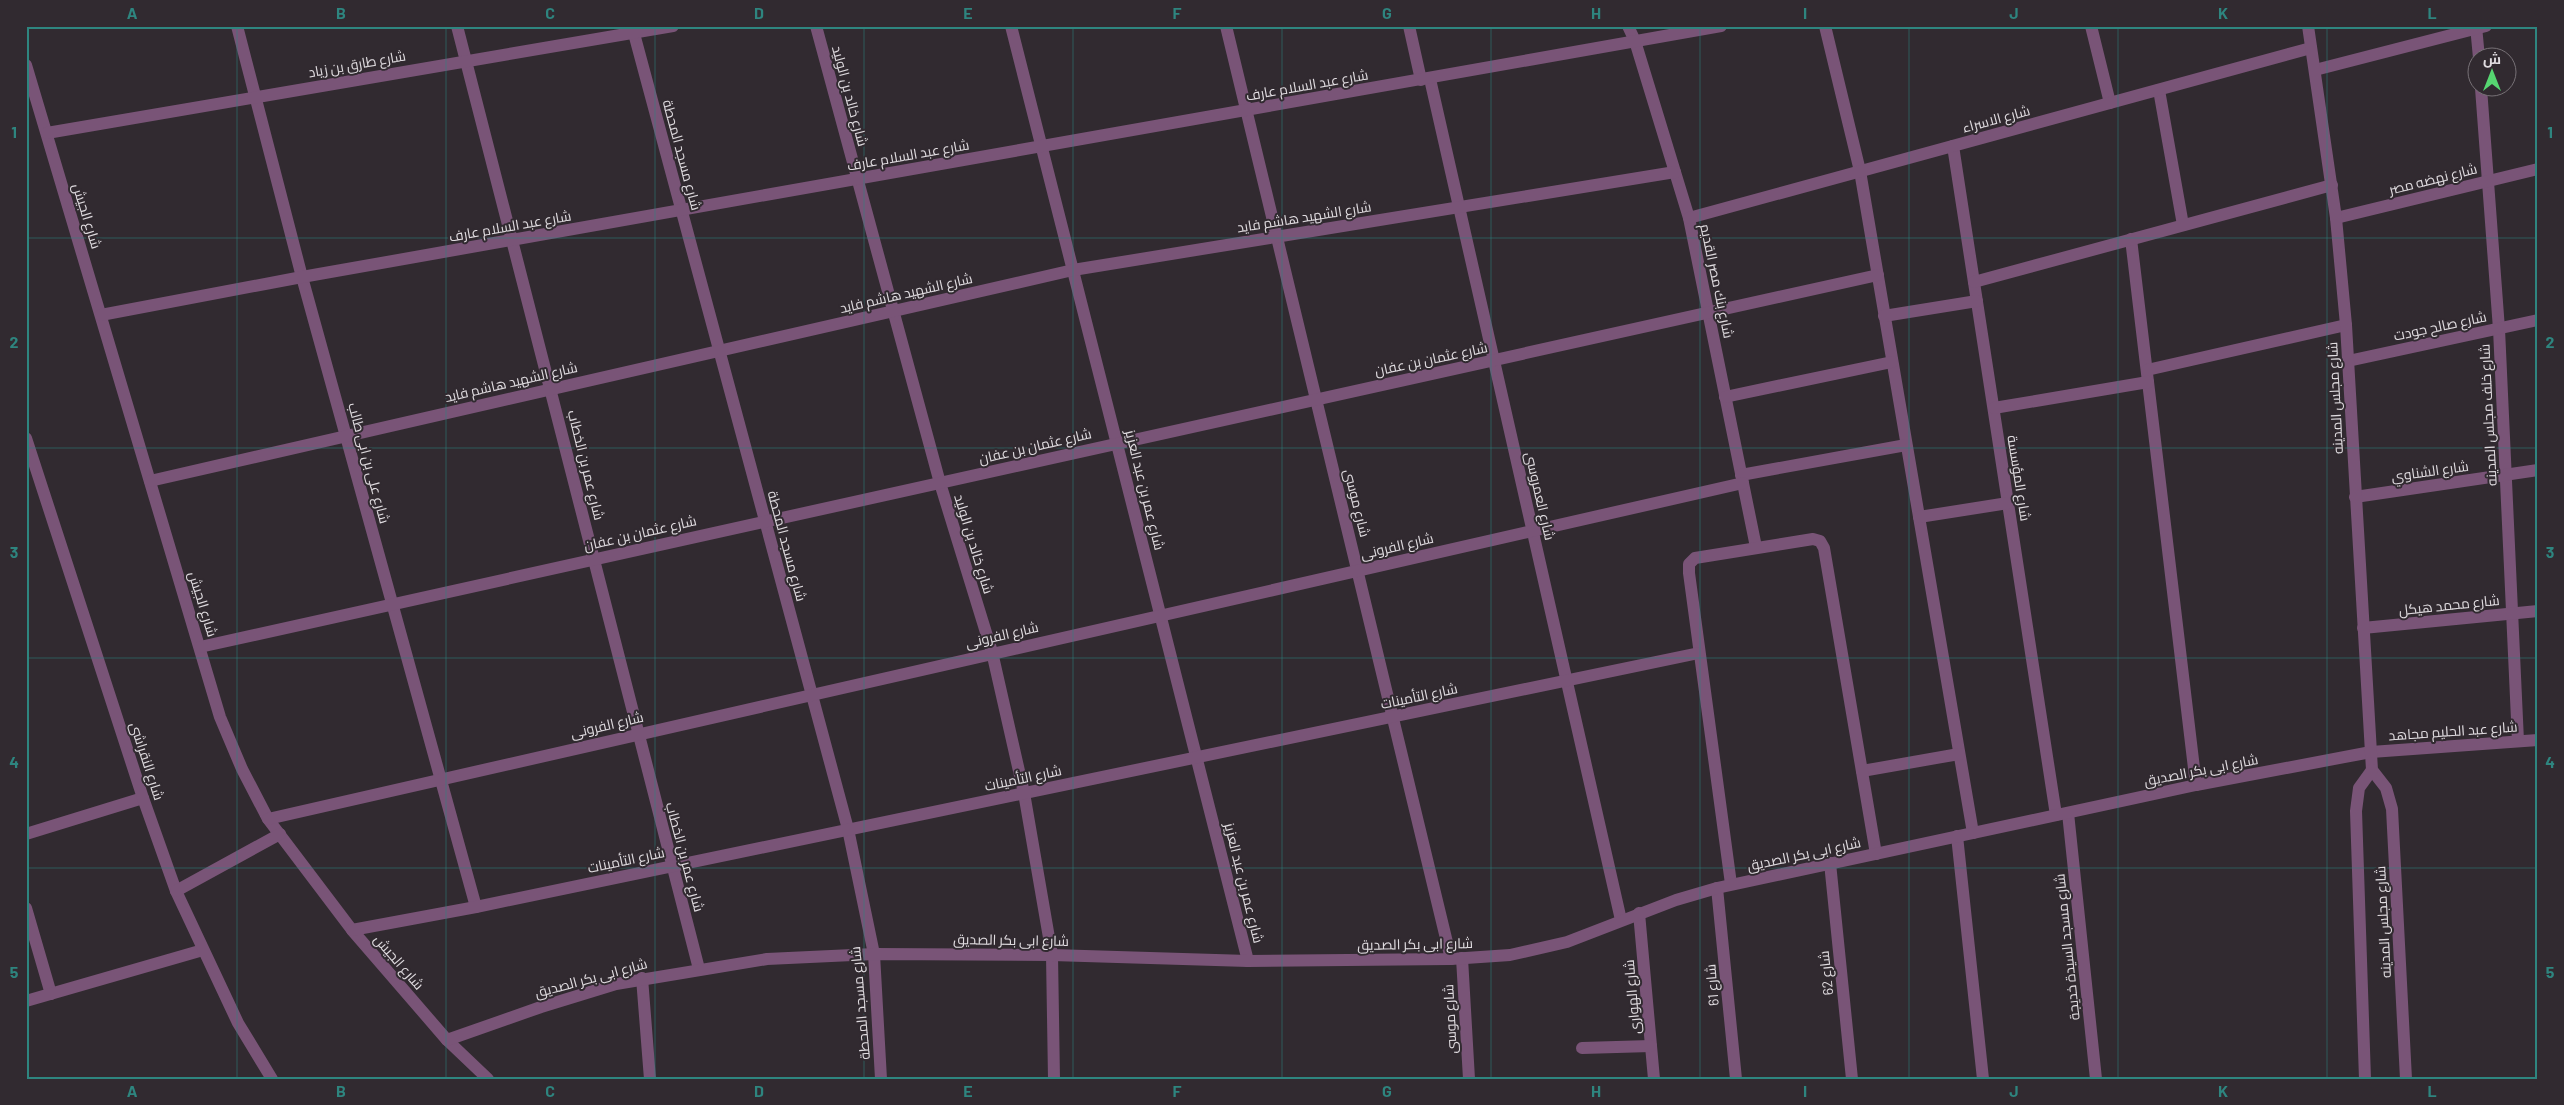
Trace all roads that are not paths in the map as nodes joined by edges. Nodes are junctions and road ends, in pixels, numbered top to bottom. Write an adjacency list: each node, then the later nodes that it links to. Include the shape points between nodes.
1 (237, 26): 23 (street, شارع على بن ابى طالب)
2 (457, 26): 18 (street, شارع عمر بن الخطاب)
3 (673, 26): 14 (street, شارع طارق بن زياد)
4 (816, 26): 33 (street, شارع خالد بن الوليد)
5 (1011, 26): 28 (street, شارع عمر بن عبد العزيز)
6 (1226, 26): 26 (street, شارع موسى)
7 (1409, 26): 21 (street, شارع العمروسى)
8 (1628, 26): 15 (street, شارع بنك مصر القديم)
9 (1721, 26): 15 (street, شارع عبد السلام عارف)
10 (1825, 26): 31 (street)
11 (2091, 26): 25 (street)
12 (2308, 26): 16 (street, شارع مجلس المدينه)
13 (2480, 27): 17 (street); 20 (street)
14 (633, 30): 18 (street, شارع طارق بن زياد); 37 (street, شارع مسجد المحطة)
15 (1635, 41): 21 (street, شارع عبد السلام عارف); 32 (street, شارع بنك مصر القديم)
16 (2311, 48): 20 (street, شارع مجلس المدينه); 22 (street, شارع الاسراء)
17 (2479, 48)
18 (466, 61): 23 (street, شارع طارق بن زياد); 43 (street, شارع عمر بن الخطاب)
19 (26, 65): 27 (street, شارع الجيش)
20 (2315, 70): 35 (street, شارع مجلس المدينه)
21 (1425, 80): 26 (street, شارع عبد السلام عارف); 36 (street, شارع العمروسى)
22 (2159, 90): 25 (street, شارع الاسراء); 40 (street)
23 (256, 97): 27 (street, شارع طارق بن زياد); 46 (street, شارع على بن ابى طالب)
24 (2483, 98): 34 (street, شارع خلف مجلس المدينه)
25 (2110, 103): 29 (street, شارع الاسراء)
26 (1246, 112): 28 (street, شارع عبد السلام عارف); 41 (street, شارع موسى)
27 (47, 133): 51 (street, شارع الجيش)
28 (1042, 146): 33 (street, شارع عبد السلام عارف); 44 (street, شارع عمر بن عبد العزيز)
29 (1953, 146): 31 (street, شارع الاسراء); 47 (street, شارع المؤسسة)
30 (2538, 169): 34 (street, شارع نهضه مصر)
31 (1860, 171): 38 (street, شارع الاسراء); 45 (street)
32 (1675, 172): 36 (street, شارع الشهيد هاشم فايد); 38 (street, شارع بنك مصر القديم)
33 (857, 180): 37 (street, شارع عبد السلام عارف); 49 (street, شارع خالد بن الوليد)
34 (2490, 181): 39 (street, شارع نهضه مصر); 55 (street, شارع خلف مجلس المدينه)
35 (2332, 185): 39 (street, شارع مجلس المدينه); 40 (street)
36 (1459, 207): 41 (street, شارع الشهيد هاشم فايد); 57 (street, شارع العمروسى)
37 (682, 211): 43 (street, شارع عبد السلام عارف); 56 (street, شارع مسجد المحطة)
38 (1689, 218): 50 (street, شارع بنك مصر القديم)
39 (2336, 218): 54 (street, شارع مجلس المدينه)
40 (2183, 225): 42 (street)
41 (1277, 237): 44 (street, شارع الشهيد هاشم فايد); 63 (street, شارع موسى)
42 (2131, 239): 47 (street); 60 (street)
43 (514, 241): 46 (street, شارع عبد السلام عارف); 61 (street, شارع عمر بن الخطاب)
44 (1073, 270): 49 (street, شارع الشهيد هاشم فايد); 67 (street, شارع عمر بن عبد العزيز)
45 (1878, 276): 50 (street, شارع عثمان بن عفان); 52 (street)
46 (302, 277): 51 (street, شارع عبد السلام عارف); 65 (street, شارع على بن ابى طالب)
47 (1974, 282): 48 (street, شارع المؤسسة)
48 (1977, 301): 52 (street); 64 (street, شارع المؤسسة)
49 (893, 311): 56 (street, شارع الشهيد هاشم فايد); 73 (street, شارع خالد بن الوليد)
50 (1708, 313): 57 (street, شارع عثمان بن عفان); 62 (street, شارع بنك مصر القديم)
51 (101, 315): 72 (street, شارع الجيش)
52 (1884, 316): 59 (street)
53 (2538, 320): 55 (street, شارع صالح جودت)
54 (2346, 325): 58 (street, شارع مجلس المدينه); 60 (street)
55 (2498, 329): 58 (street, شارع صالح جودت); 70 (street, شارع خلف مجلس المدينه)
56 (719, 350): 61 (street, شارع الشهيد هاشم فايد); 77 (street, شارع مسجد المحطة)
57 (1494, 360): 63 (street, شارع عثمان بن عفان); 78 (street, شارع العمروسى)
58 (2348, 361): 74 (street, شارع مجلس المدينه)
59 (1892, 362): 62 (street); 68 (street)
60 (2148, 376): 64 (street); 102 (street)
61 (551, 389): 65 (street, شارع الشهيد هاشم فايد); 80 (street, شارع عمر بن الخطاب)
62 (1725, 397): 71 (street, شارع بنك مصر القديم)
63 (1316, 399): 67 (street, شارع عثمان بن عفان); 81 (street, شارع موسى)
64 (1994, 408): 75 (street, شارع المؤسسة)
65 (346, 435): 72 (street, شارع الشهيد هاشم فايد); 82 (street, شارع على بن ابى طالب)
66 (26, 438): 104 (street, شارع النقراشى)
67 (1118, 443): 73 (street, شارع عثمان بن عفان); 85 (street, شارع عمر بن عبد العزيز)
68 (1906, 445): 71 (street, شارع الفرونى); 76 (street)
69 (2538, 470): 70 (street, شارع الشناوي)
70 (2505, 475): 74 (street, شارع الشناوي); 84 (street, شارع خلف مجلس المدينه)
71 (1742, 479): 78 (street, شارع الفرونى); 79 (street, شارع بنك مصر القديم)
72 (150, 481): 87 (street, شارع الجيش)
73 (940, 483): 77 (street, شارع عثمان بن عفان); 88 (street, شارع خالد بن الوليد)
74 (2355, 497): 86 (street, شارع مجلس المدينه)
75 (2008, 503): 76 (street); 105 (street, شارع المؤسسة)
76 (1919, 518): 97 (street)
77 (765, 521): 80 (street, شارع عثمان بن عفان); 91 (street, شارع مسجد المحطة)
78 (1532, 531): 81 (street, شارع الفرونى); 90 (street, شارع العمروسى)
79 (1756, 547): 89 (street, via 1695,558 1689,564); 100 (street, via 1813,538 1824,548)
80 (594, 559): 82 (street, شارع عثمان بن عفان); 93 (street, شارع عمر بن الخطاب)
81 (1358, 570): 85 (street, شارع الفرونى); 92 (street, شارع موسى)
82 (392, 603): 87 (street, شارع عثمان بن عفان); 101 (street, شارع على بن ابى طالب)
83 (2538, 611): 84 (street, شارع محمد هيكل)
84 (2512, 614): 86 (street, شارع محمد هيكل); 95 (street, شارع خلف مجلس المدينه)
85 (1160, 615): 88 (street, شارع الفرونى); 98 (street, شارع عمر بن عبد العزيز)
86 (2363, 628): 96 (street, شارع مجلس المدينه)
87 (200, 647): 106 (street, شارع الجيش, via 220,717)
88 (992, 652): 91 (street, شارع الفرونى); 103 (street, شارع خالد بن الوليد)
89 (1699, 653): 90 (street, شارع التأمينات); 115 (street)
90 (1566, 681): 92 (street, شارع التأمينات); 121 (street, شارع العمروسى)
91 (811, 694): 93 (street, شارع الفرونى); 107 (street, شارع مسجد المحطة)
92 (1392, 717): 98 (street, شارع التأمينات); 126 (street, شارع موسى)
93 (638, 733): 101 (street, شارع الفرونى); 114 (street, شارع عمر بن الخطاب)
94 (2538, 740): 95 (street, شارع عبد الحليم مجاهد)
95 (2518, 741): 96 (street, شارع عبد الحليم مجاهد)
96 (2371, 752): 99 (street, شارع مجلس المدينه); 102 (street, شارع ابى بكر الصديق)
97 (1959, 754): 100 (street); 108 (street)
98 (1197, 757): 103 (street, شارع التأمينات); 127 (street, شارع عمر بن عبد العزيز)
99 (2372, 770): 146 (street, شارع مجلس المدينه, via 2359,788 2356,812); 147 (street, شارع مجلس المدينه, via 2386,788 2392,810)
100 (1862, 771): 112 (street)
101 (440, 778): 106 (street, شارع الفرونى); 118 (street, شارع على بن ابى طالب)
102 (2196, 785): 105 (street, شارع ابى بكر الصديق)
103 (1024, 793): 107 (street, شارع التأمينات); 125 (street, شارع خالد بن الوليد)
104 (143, 798): 109 (street); 117 (street, شارع النقراشى)
105 (2062, 814): 108 (street, شارع ابى بكر الصديق); 145 (street, شارع مسجد السيدة خديجة)
106 (268, 819): 110 (street, شارع الجيش)
107 (848, 829): 114 (street, شارع التأمينات); 124 (street, شارع مسجد المحطة)
108 (1973, 833): 111 (street, شارع ابى بكر الصديق)
109 (26, 834)
110 (280, 834): 117 (street); 122 (street, شارع الجيش)
111 (1957, 836): 112 (street, شارع ابى بكر الصديق); 144 (street)
112 (1876, 854): 113 (street, شارع ابى بكر الصديق)
113 (1830, 863): 115 (street, شارع ابى بكر الصديق); 143 (street, شارع 62)
114 (671, 866): 118 (street, شارع التأمينات); 128 (street, شارع عمر بن الخطاب)
115 (1731, 884): 116 (street, شارع ابى بكر الصديق)
116 (1718, 888): 120 (street, شارع ابى بكر الصديق); 142 (street, شارع 61)
117 (176, 891): 123 (street, شارع النقراشى)
118 (476, 907): 122 (street, شارع التأمينات)
119 (26, 908): 130 (street)
120 (1639, 913): 121 (street, شارع ابى بكر الصديق); 133 (street, شارع الهوارى)
121 (1621, 920): 126 (street, شارع ابى بكر الصديق, via 1567,942 1510,956)
122 (352, 930): 132 (street, شارع الجيش)
123 (203, 950): 130 (street); 135 (street, شارع النقراشى, via 238,1023)
124 (874, 954): 125 (street, شارع ابى بكر الصديق); 128 (street, شارع ابى بكر الصديق, via 766,959); 138 (street, شارع مسجد المحطة)
125 (1052, 956): 127 (street, شارع ابى بكر الصديق); 139 (street, شارع خالد بن الوليد)
126 (1456, 958): 127 (street, شارع ابى بكر الصديق); 140 (street, شارع موسى)
127 (1248, 961)
128 (699, 969): 129 (street, شارع ابى بكر الصديق)
129 (642, 978): 132 (street, شارع ابى بكر الصديق, via 541,1007); 137 (street)
130 (51, 994): 131 (street)
131 (26, 1000)
132 (447, 1040): 136 (street, شارع الجيش)
133 (1651, 1046): 134 (street); 141 (street, شارع الهوارى)
134 (1582, 1048)
135 (272, 1079)
136 (488, 1079)
137 (650, 1079)
138 (881, 1079)
139 (1054, 1079)
140 (1468, 1079)
141 (1654, 1079)
142 (1736, 1079)
143 (1852, 1079)
144 (1983, 1079)
145 (2096, 1079)
146 (2365, 1079)
147 (2406, 1079)

